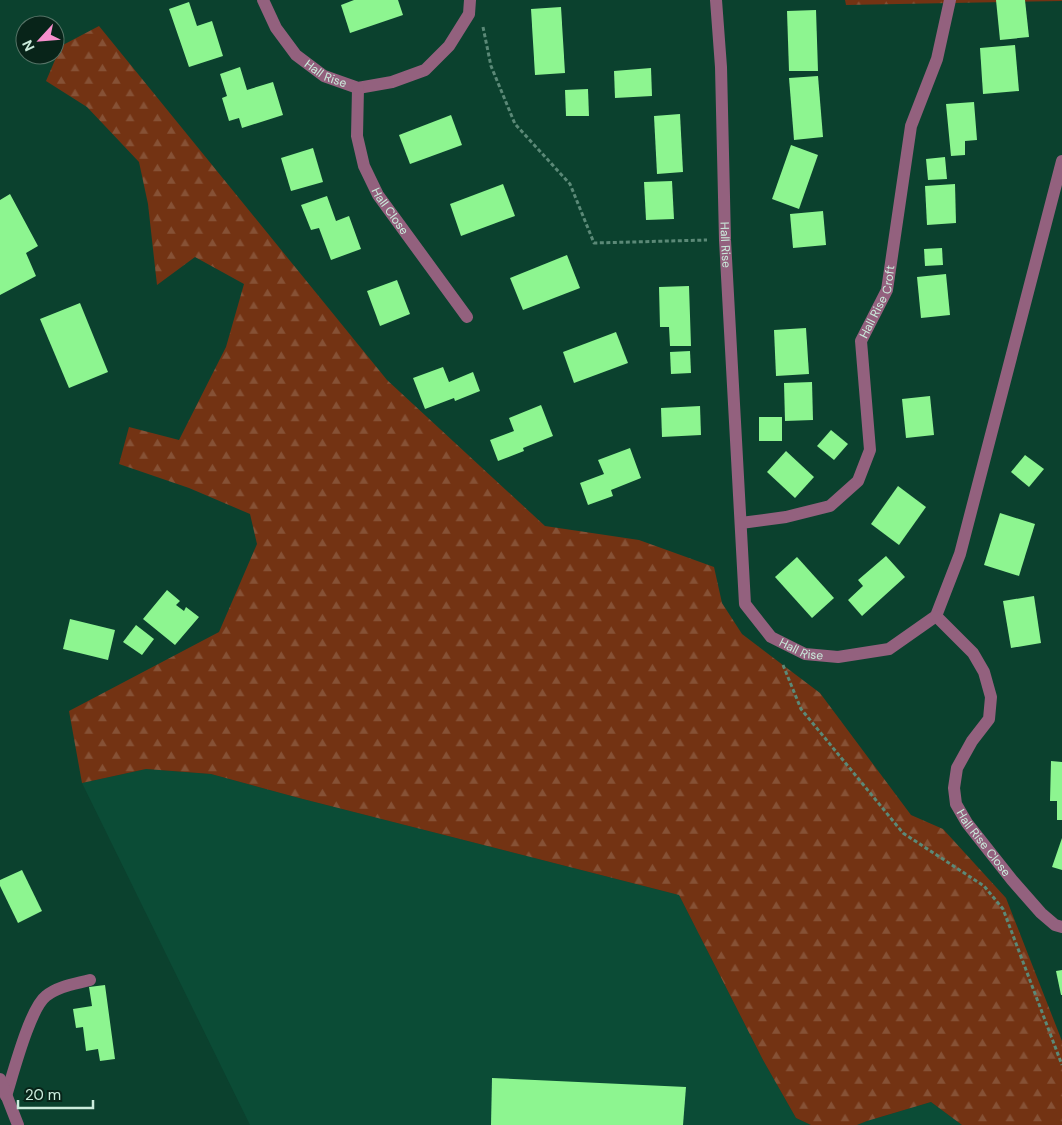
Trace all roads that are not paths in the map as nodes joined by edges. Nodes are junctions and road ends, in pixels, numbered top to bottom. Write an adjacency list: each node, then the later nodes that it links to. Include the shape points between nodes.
1 (263, 0): 5 (street, Hall Rise, via 276,28 296,54 324,76)
2 (470, 0): 5 (street, Hall Rise, via 469,14 449,46 425,70 392,82)
3 (716, 0): 8 (street, Hall Rise)
4 (950, 0): 8 (street, Hall Rise Croft, via 938,59 911,126 887,290 861,341 870,450 858,481 830,506)
5 (358, 88): 7 (street, Hall Close, via 357,136 364,166 378,195)
6 (1062, 161): 9 (street, via 960,554)
7 (467, 317)
8 (741, 523): 9 (street, Hall Rise, via 745,604 771,637 805,654 838,657 889,649)
9 (936, 616): 10 (street, Hall Rise Close, via 973,653 984,672 991,697 990,719 972,741 957,768 956,804 1012,880 1041,913 1055,925)
10 (1062, 926)
11 (90, 980): 13 (street, via 57,989 44,997 31,1019)
12 (0, 1079): 13 (street)
13 (6, 1096): 14 (street)
14 (18, 1125)

